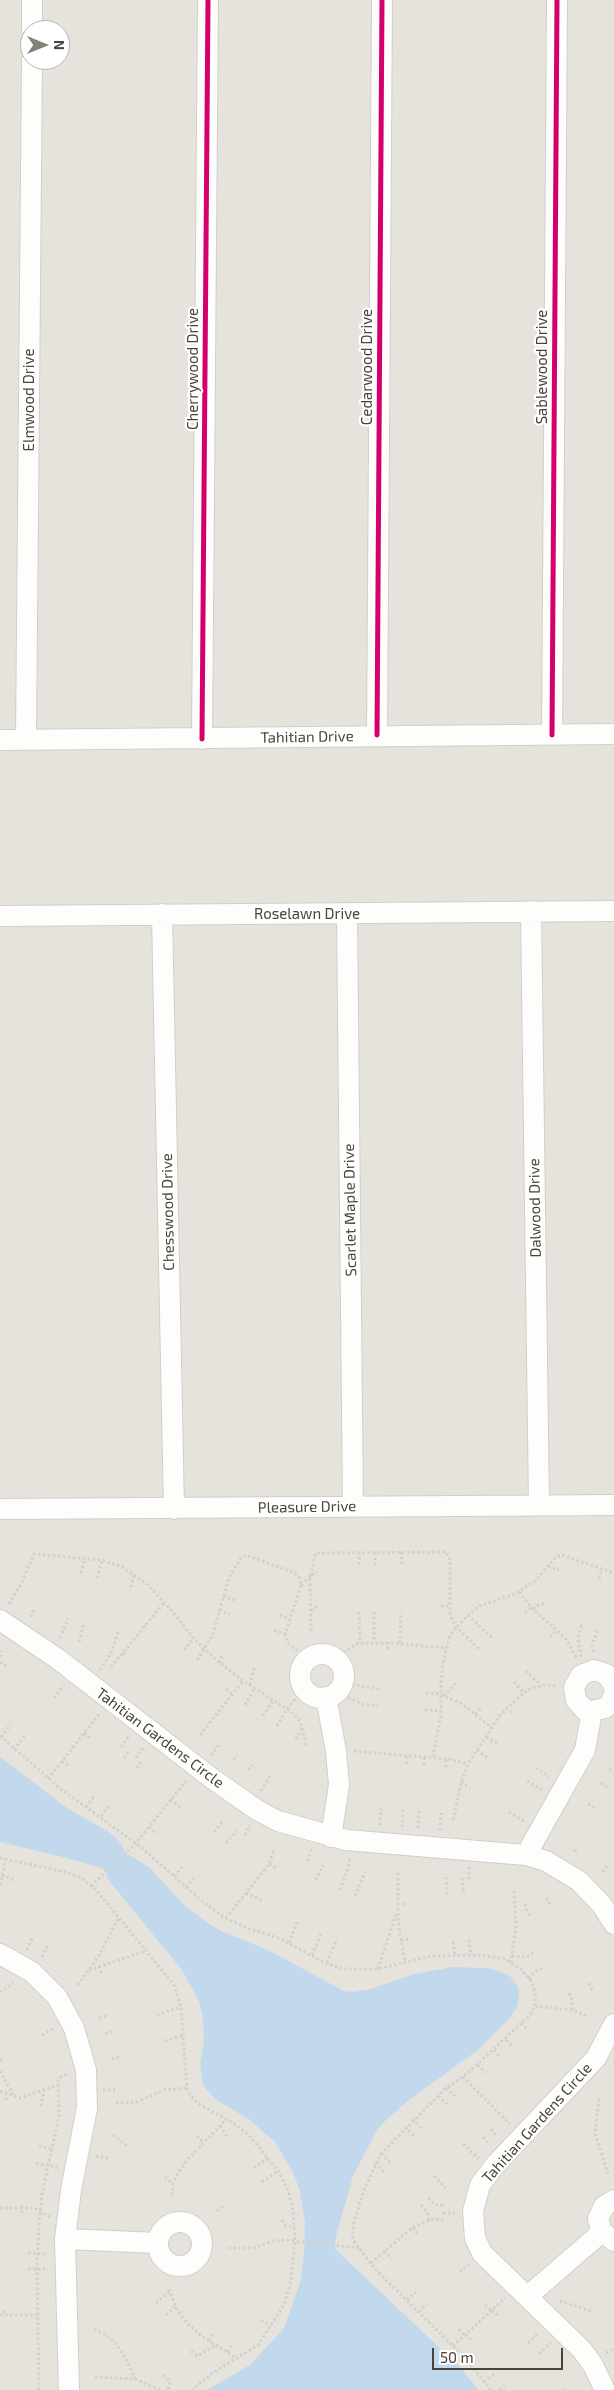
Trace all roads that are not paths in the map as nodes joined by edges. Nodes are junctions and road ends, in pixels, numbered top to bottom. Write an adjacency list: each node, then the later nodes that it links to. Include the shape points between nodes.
1 (32, 0): 5 (street)
2 (208, 0): 11 (street, Cherrywood Drive)
3 (382, 0): 8 (street, Cedarwood Drive)
4 (557, 0): 9 (street, Sablewood Drive)
5 (32, 20)
6 (32, 70): 10 (street, Elmwood Drive)
7 (614, 734): 9 (street, Tahitian Drive)
8 (377, 735): 9 (street, Tahitian Drive); 11 (street, Tahitian Drive)
9 (552, 735)
10 (26, 739): 11 (street, Tahitian Drive); 12 (street, Tahitian Drive)
11 (202, 739)
12 (0, 740)
13 (531, 911): 14 (street, Roselawn Drive); 16 (street, Roselawn Drive); 19 (street, Dalwood Drive)
14 (614, 911)
15 (162, 914): 16 (street, Roselawn Drive); 17 (street, Roselawn Drive); 22 (street, Chesswood Drive)
16 (347, 914): 20 (street, Scarlet Maple Drive)
17 (0, 916)
18 (614, 1504): 19 (street, Pleasure Drive)
19 (540, 1506): 20 (street, Pleasure Drive)
20 (353, 1507): 22 (street, Pleasure Drive)
21 (0, 1509): 22 (street, Pleasure Drive)
22 (174, 1509)
23 (0, 1620): 28 (street, Tahitian Gardens Circle, via 34,1642 257,1810 278,1821)
24 (614, 1686): 27 (street, via 606,1674 584,1676 576,1700 585,1710)
25 (335, 1691): 25 (street, via 343,1669 336,1659 328,1654 307,1659 300,1671 304,1688 312,1696); 28 (street, via 339,1785)
26 (614, 1694): 27 (street, via 605,1708)
27 (592, 1711): 29 (street, via 584,1750)
28 (331, 1837): 29 (street, Tahitian Gardens Circle)
29 (526, 1855): 30 (street, Tahitian Gardens Circle, via 546,1861 579,1881 602,1904)
30 (614, 1924)
31 (0, 1954): 34 (street, via 32,1972 57,1997 74,2028 84,2062 87,2108)
32 (614, 2024): 37 (street, Tahitian Gardens Circle, via 596,2058 495,2165 480,2185 475,2199 473,2226 482,2253)
33 (614, 2200): 35 (street, via 604,2206 598,2219)
34 (66, 2230): 36 (street); 38 (street)
35 (608, 2236): 37 (street)
36 (158, 2243)
37 (534, 2291): 39 (street, Tahitian Gardens Circle, via 593,2365)
38 (69, 2390)
39 (605, 2390)

